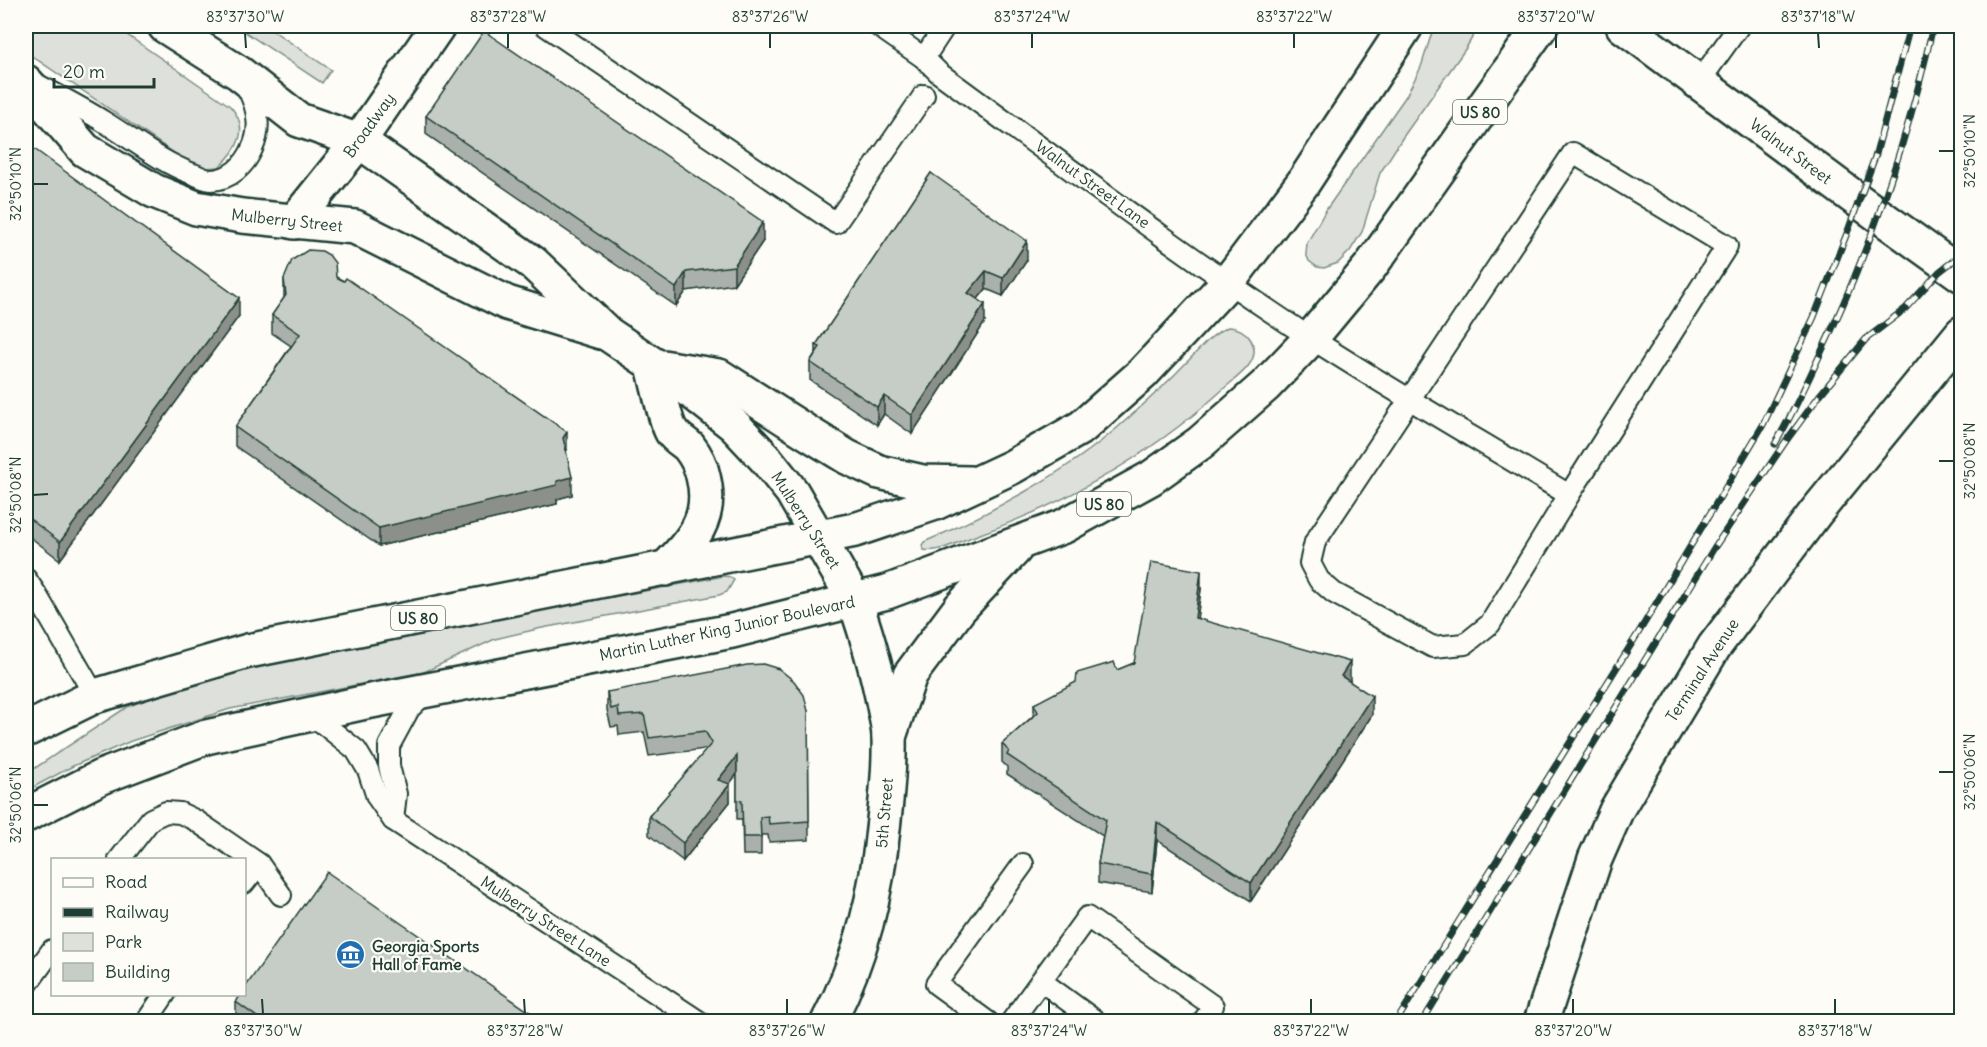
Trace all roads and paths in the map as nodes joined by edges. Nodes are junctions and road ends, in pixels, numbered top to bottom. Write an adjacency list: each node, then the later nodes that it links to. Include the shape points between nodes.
1 (165, 26): 11 (main road, Mulberry Street)
2 (438, 26): 15 (main road, Broadway)
3 (546, 26): 14 (lane, via 836,223)
4 (878, 26): 10 (lane, Walnut Street Lane)
5 (945, 26): 10 (lane)
6 (1406, 26): 18 (main road, US 80, via 1303,183)
7 (1541, 26): 21 (main road, Martin Luther King Junior Boulevard / US 80, via 1370,267)
8 (1623, 26): 13 (main road, Walnut Street)
9 (1738, 26): 13 (lane)
10 (924, 58): 18 (lane, Walnut Street Lane, via 939,73)
11 (239, 73): 12 (lane, via 254,98 258,129 255,143 238,169 209,180 161,159 106,123); 15 (main road, Mulberry Street, via 299,120)
12 (26, 80): 16 (main road, Mulberry Street, via 85,150 154,191 196,208)
13 (1699, 82): 17 (main road, Walnut Street)
14 (924, 95)
15 (359, 141): 16 (main road, Broadway); 20 (main road, Mulberry Street, via 533,263)
16 (294, 222): 20 (main road, Mulberry Street, via 356,227 507,303)
17 (1962, 275)
18 (1228, 282): 21 (lane, Walnut Street Lane); 24 (main road, US 80, via 1142,374 1082,427)
19 (1962, 333): 54 (main road, Terminal Avenue, via 1816,512 1714,647 1617,809 1595,860)
20 (608, 334): 22 (main road, Mulberry Street)
21 (1311, 338): 23 (lane, Walnut Street Lane); 27 (main road, Martin Luther King Junior Boulevard / US 80, via 1265,386 1200,443 1151,478 1064,526)
22 (653, 365): 24 (main road, via 719,376 808,433 879,472 923,482); 26 (main road, Mulberry Street, via 714,409 751,442 792,492); 28 (main road, via 671,431 690,448 706,487 701,525 687,547)
23 (1409, 398): 25 (lane, Walnut Street Lane); 25 (lane, via 1315,542 1310,563 1319,580 1334,594 1433,646 1465,644 1490,624); 25 (lane, via 1573,153 1604,171 1726,246)
24 (978, 483): 26 (main road, US 80, via 934,503)
25 (1569, 495)
26 (820, 538): 28 (main road, US 80); 30 (main road, Mulberry Street)
27 (1021, 543): 30 (main road, Martin Luther King Junior Boulevard / US 80); 35 (main road, via 960,608 910,675)
28 (665, 569): 32 (main road, US 80, via 248,651)
29 (26, 579): 32 (lane)
30 (855, 601): 31 (main road, Martin Luther King Junior Boulevard / US 80, via 732,631); 35 (main road, 5th Street, via 877,668)
31 (428, 690): 33 (main road, Martin Luther King Junior Boulevard / US 80); 37 (lane, via 409,709 389,746 396,794)
32 (95, 696): 34 (main road, US 80)
33 (311, 714): 36 (main road, Martin Luther King Junior Boulevard / US 80, via 206,737 101,777); 37 (lane, Mulberry Street Lane, via 356,750 377,797)
34 (26, 730)
35 (889, 736): 49 (main road, 5th Street, via 887,793 871,911 855,962)
36 (26, 815)
37 (393, 820): 48 (lane, Mulberry Street Lane)
38 (121, 858): 39 (lane, via 151,819 166,812 195,820)
39 (259, 864): 41 (lane); 42 (lane)
40 (1023, 864): 50 (lane, via 936,984)
41 (246, 880)
42 (281, 895)
43 (51, 951): 45 (lane)
44 (1041, 981): 51 (lane); 52 (lane); 53 (lane, via 1087,917 1213,1006)
45 (26, 986)
46 (164, 996): 47 (lane)
47 (146, 1022)
48 (700, 1022)
49 (828, 1022)
50 (988, 1022)
51 (1011, 1022)
52 (1097, 1022)
53 (1203, 1022)
54 (1541, 1022)

